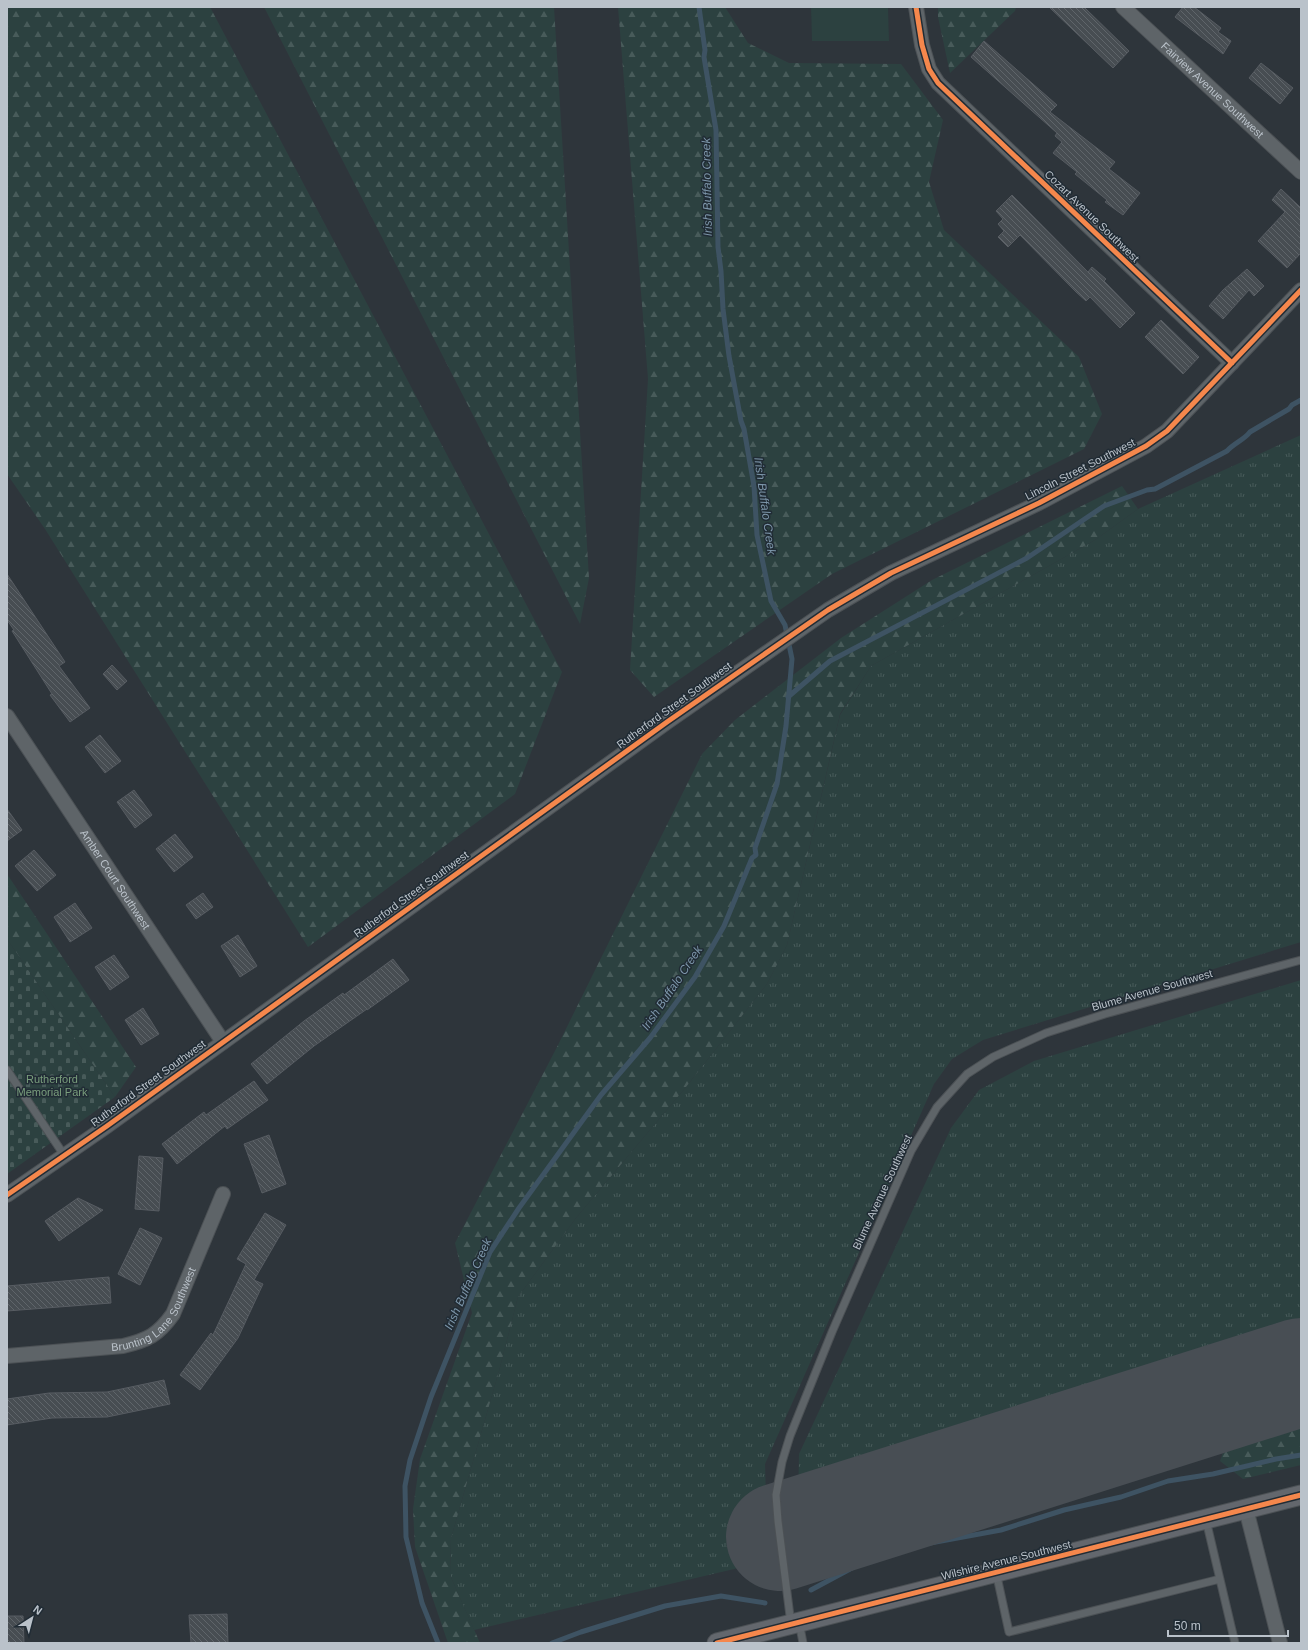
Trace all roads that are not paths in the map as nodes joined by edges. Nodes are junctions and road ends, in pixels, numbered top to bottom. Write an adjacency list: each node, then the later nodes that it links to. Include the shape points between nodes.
1 (916, 7): 5 (street, Cozart Avenue Southwest, via 929,70 938,83)
2 (1123, 7): 3 (street, Fairview Avenue Southwest)
3 (1301, 172)
4 (1301, 290): 5 (street, Lincoln Street Southwest)
5 (1232, 363): 6 (street, Lincoln Street Southwest, via 1167,431 1146,446 1039,503 891,573)
6 (828, 610): 9 (street, Rutherford Street Southwest)
7 (7, 716): 9 (street, Amber Court Southwest)
8 (1301, 960): 20 (lane, Blume Avenue Southwest, via 1105,1014 1046,1033 993,1057 968,1074 937,1107 911,1151 832,1332 782,1462 776,1495 777,1514)
9 (223, 1042): 11 (street, Rutherford Street Southwest)
10 (7, 1070): 11 (lane)
11 (64, 1155): 13 (street, Rutherford Street Southwest)
12 (223, 1194): 14 (street, Brunting Lane Southwest, via 173,1314 152,1337 123,1346)
13 (7, 1195)
14 (7, 1356)
15 (1301, 1495): 16 (street, Wilshire Avenue Southwest)
16 (1246, 1509): 17 (street, Wilshire Avenue Southwest); 24 (street)
17 (1206, 1520): 18 (street, Wilshire Avenue Southwest); 19 (lane)
18 (996, 1572): 19 (lane, via 1009,1632); 20 (street, Wilshire Avenue Southwest)
19 (1220, 1580): 23 (lane)
20 (795, 1623): 21 (street, Wilshire Avenue Southwest); 22 (lane, Blume Avenue Southwest)
21 (721, 1642)
22 (803, 1643)
23 (1235, 1643)
24 (1280, 1643)

